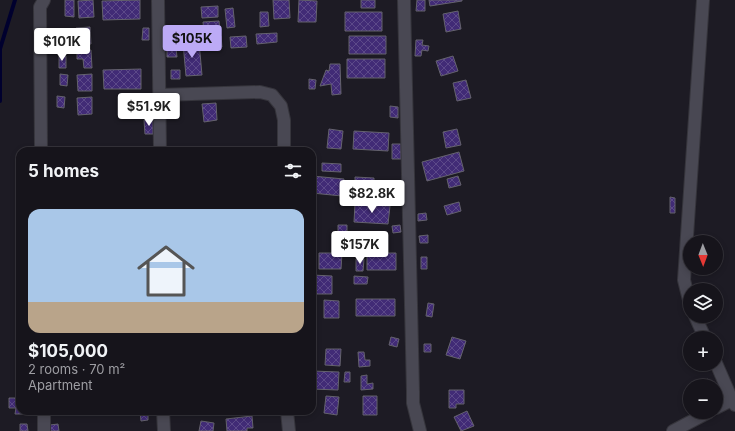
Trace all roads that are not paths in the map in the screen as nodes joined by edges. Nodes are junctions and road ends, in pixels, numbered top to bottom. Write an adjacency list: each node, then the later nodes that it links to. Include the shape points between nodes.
1 (44, 0): 6 (street, via 40,7)
2 (158, 0): 5 (street)
3 (404, 0): 20 (street, via 413,403)
4 (704, 0): 9 (street)
5 (160, 95): 7 (street); 8 (street, via 260,92 272,95 281,106)
6 (41, 147)
7 (160, 147)
8 (284, 147)
9 (685, 283)
10 (719, 371): 11 (street)
11 (733, 403): 12 (street)
12 (723, 406)
13 (44, 415): 17 (street)
14 (163, 415): 18 (street)
15 (287, 415): 19 (street)
16 (696, 419): 21 (street)
17 (44, 431)
18 (164, 431)
19 (289, 431)
20 (420, 431)
21 (673, 431)

